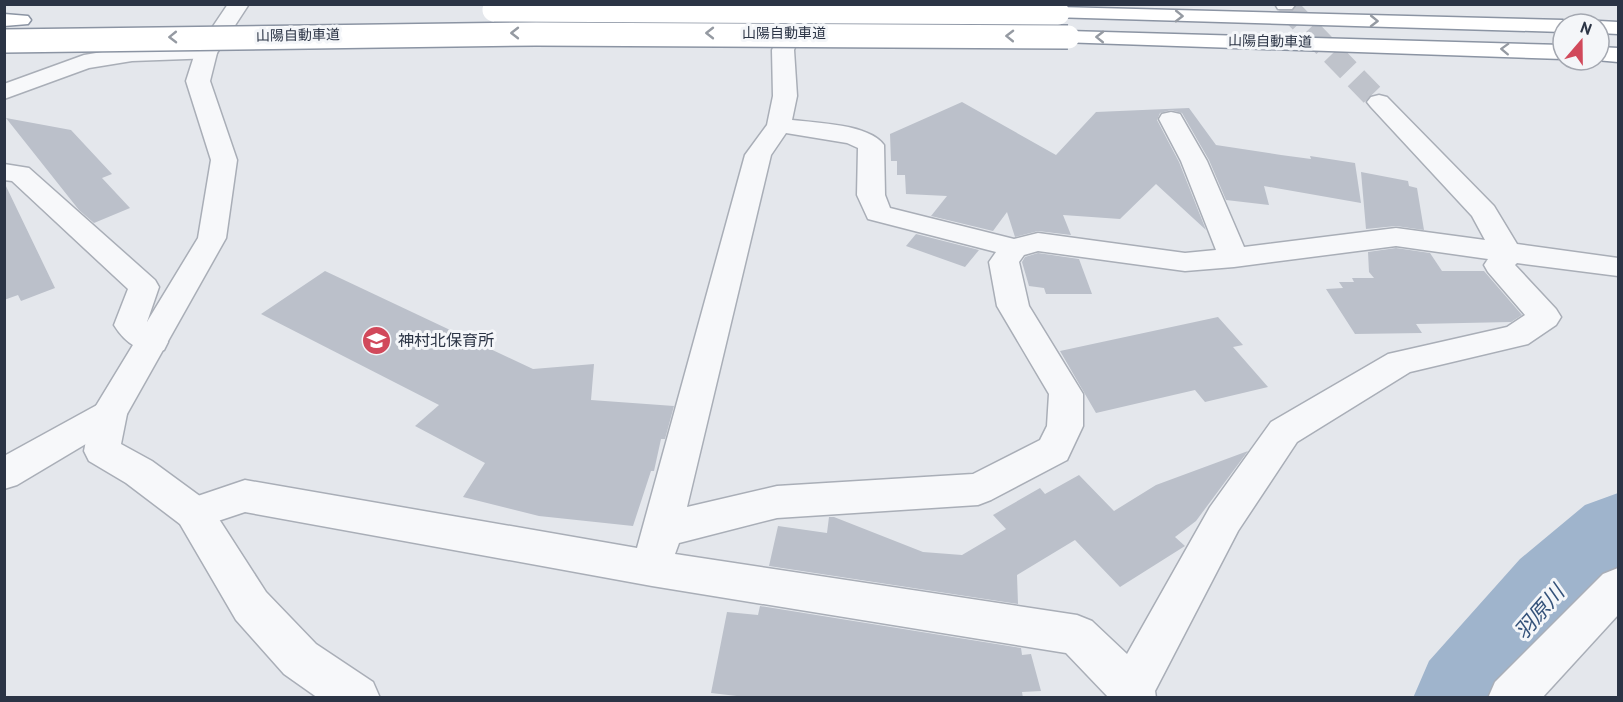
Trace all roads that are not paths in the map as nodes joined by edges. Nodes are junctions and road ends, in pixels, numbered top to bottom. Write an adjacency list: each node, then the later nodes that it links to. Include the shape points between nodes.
1 (802, 4): 13 (street, via 783,50 785,96)
2 (479, 10): 6 (highway, 山陽自動車道, one-way to 6, bridge, via 792,9)
3 (236, 11): 9 (street)
4 (45, 19): 5 (highway)
5 (13, 20)
6 (1551, 26)
7 (4, 41): 8 (highway, 山陽自動車道, one-way to 7, bridge, via 1068,37 526,33)
8 (1551, 52)
9 (206, 53): 10 (street, via 132,54 84,62); 19 (street, via 198,81 224,160 212,237)
10 (4, 92)
11 (1379, 102): 16 (street, via 1484,212)
12 (1171, 119): 17 (street, via 1194,161)
13 (779, 125): 15 (street, via 854,136 871,146 871,195 878,213); 23 (street, via 758,155)
14 (4, 172): 19 (street, via 20,174 144,287 130,325)
15 (1014, 248): 17 (street, via 1038,242 1185,262); 23 (street, via 1004,262 1013,306 1065,394 1065,426 1054,450 978,489 777,502)
16 (1508, 254): 17 (street, via 1396,237); 18 (street); 25 (street, via 1499,265 1545,317 1517,336 1400,362 1284,432 1224,519)
17 (1234, 258)
18 (1618, 267)
19 (152, 342): 20 (street)
20 (109, 414): 21 (street); 22 (street, via 102,451 139,472)
21 (4, 474)
22 (194, 513): 23 (street, via 245,496); 26 (street, via 251,606 300,659)
23 (657, 549): 25 (street, via 1077,635)
24 (1618, 586): 27 (street)
25 (1132, 693)
26 (357, 698)
27 (1511, 698)

